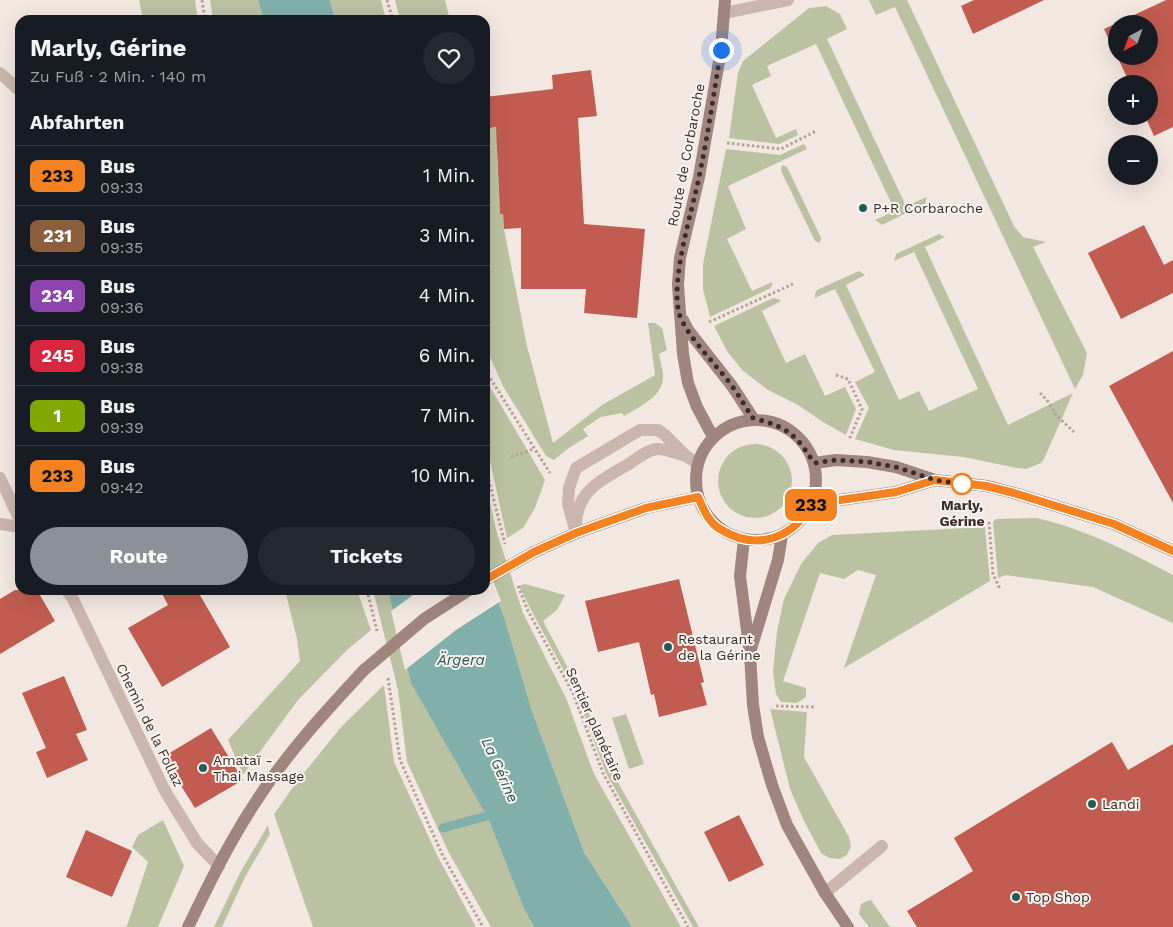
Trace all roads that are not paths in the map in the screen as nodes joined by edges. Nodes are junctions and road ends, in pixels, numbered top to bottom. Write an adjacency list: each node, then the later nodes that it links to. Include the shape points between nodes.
1 (725, 0): 3 (main road, Route de Corbaroche)
2 (788, 0): 3 (street)
3 (724, 13): 6 (main road, Route de Corbaroche, via 706,141 680,258)
4 (0, 73): 5 (street)
5 (15, 86)
6 (680, 316): 7 (main road, Route de Corbaroche); 8 (main road, Route de Corbaroche, via 688,383)
7 (753, 418): 8 (main road, via 723,428); 10 (main road, via 778,425 800,441)
8 (713, 437): 11 (main road)
9 (686, 456): 11 (street); 19 (street, via 658,449 647,452 596,484 581,502); 19 (street, via 658,430 640,430 576,468 568,504)
10 (814, 463): 13 (main road, via 836,460 868,462); 15 (main road, via 816,491)
11 (698, 464): 14 (main road)
12 (0, 478): 16 (street)
13 (935, 480): 15 (main road, via 896,492); 22 (main road, via 1014,493 1114,524)
14 (698, 497): 19 (main road, via 646,508); 21 (main road, via 706,514 719,528)
15 (812, 504): 20 (main road, via 805,517)
16 (15, 510)
17 (0, 524): 18 (street)
18 (15, 526)
19 (576, 533): 23 (main road, bridge)
20 (782, 535): 21 (main road, via 755,541); 26 (main road, via 778,560)
21 (744, 539): 26 (main road, via 740,576)
22 (1173, 551)
23 (490, 577)
24 (71, 595): 28 (street, Chemin de la Follaz, via 165,791 197,843)
25 (461, 595): 28 (main road, bridge, via 424,619 364,670 315,724 258,798)
26 (750, 654): 29 (main road, via 758,737 772,785 787,825)
27 (882, 846): 29 (street)
28 (219, 866): 30 (main road)
29 (825, 893): 31 (main road)
30 (188, 927)
31 (848, 927)

